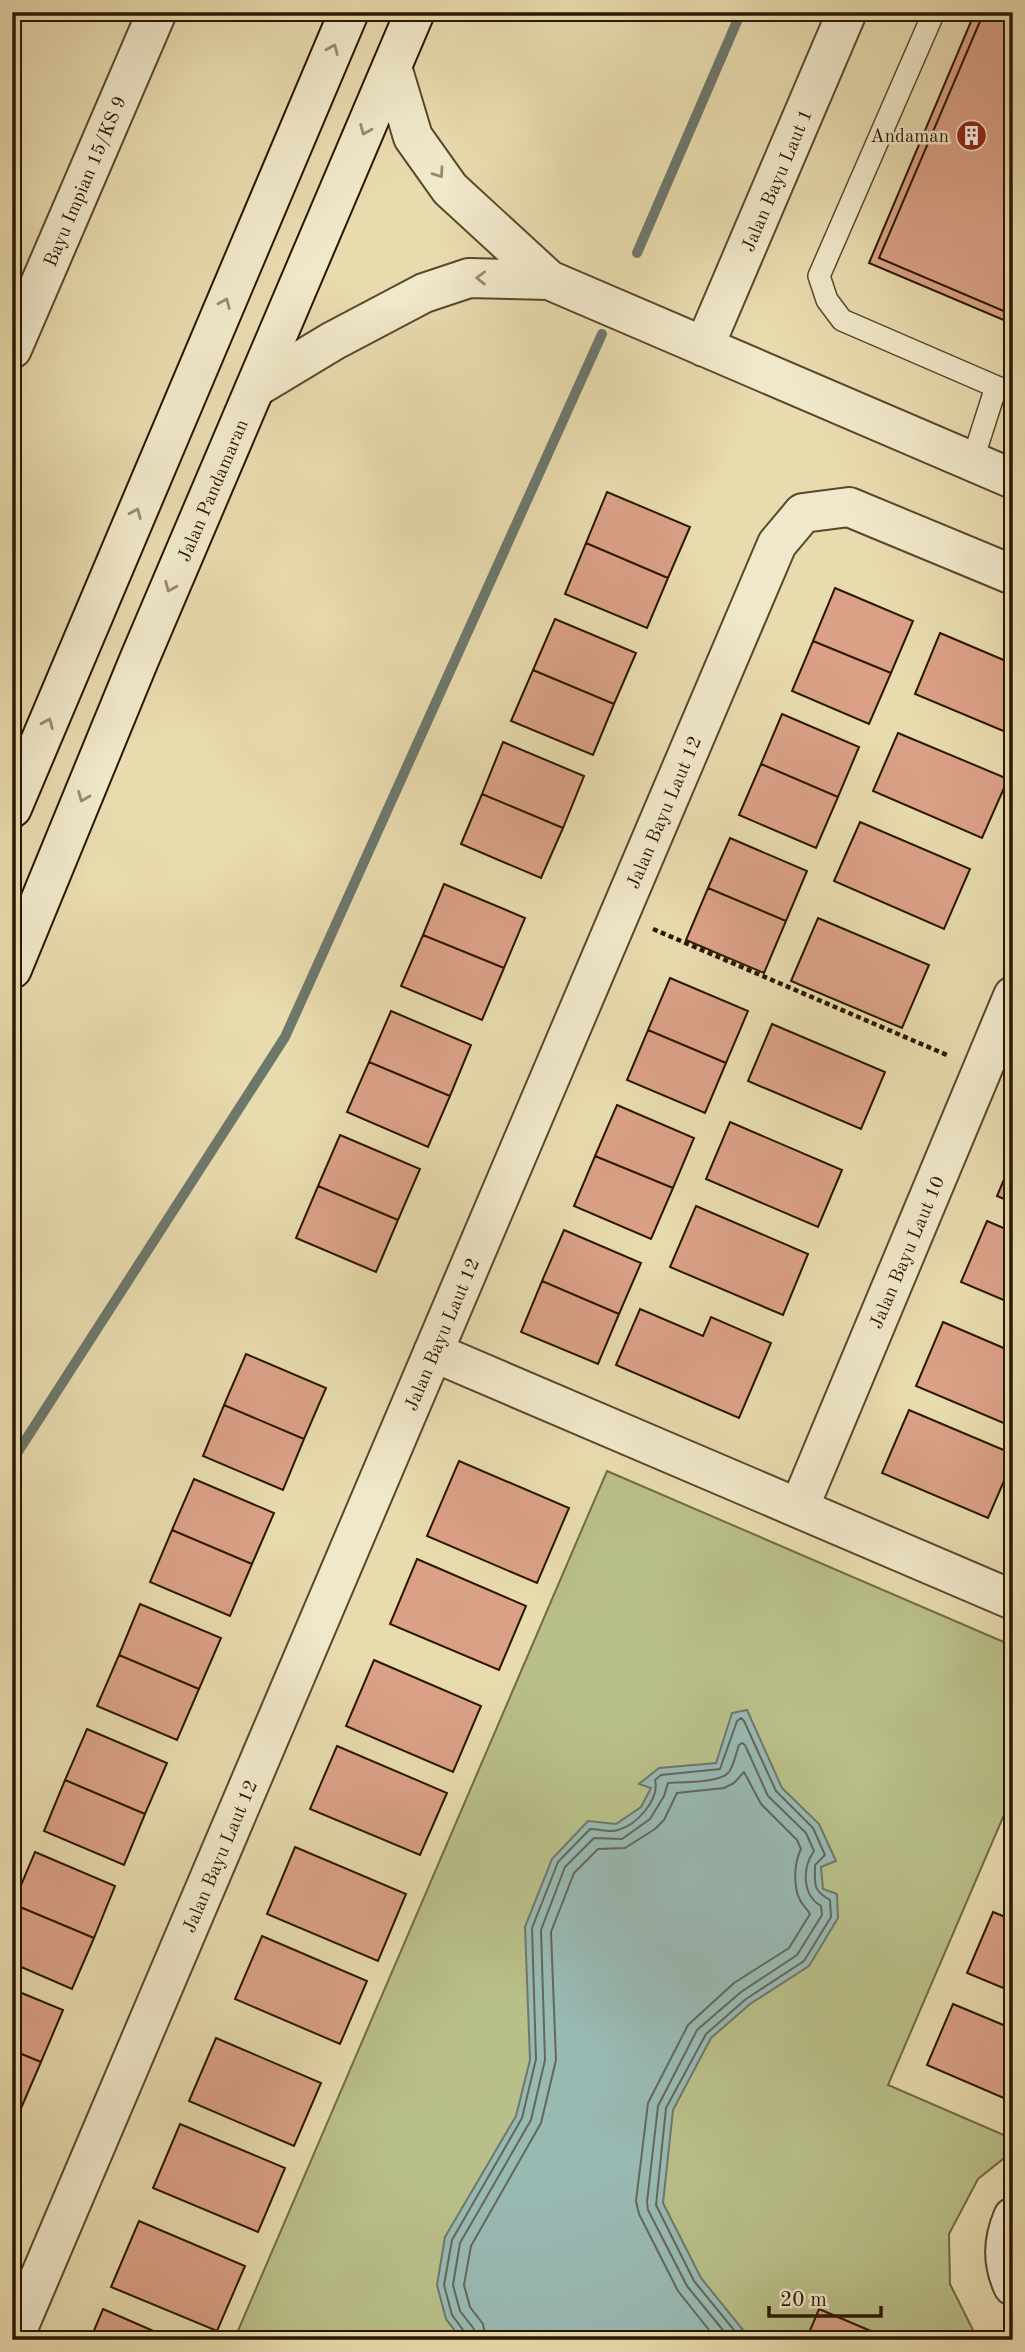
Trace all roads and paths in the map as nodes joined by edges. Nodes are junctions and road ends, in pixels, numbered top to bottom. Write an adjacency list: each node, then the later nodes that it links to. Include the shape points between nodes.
1 (157, 12): 9 (street, Bayu Impian 15/KS 9)
2 (349, 12): 15 (street, one-way to 2)
3 (415, 12): 6 (street, Jalan Pandamaran)
4 (846, 12): 8 (street, Jalan Bayu Laut 1)
5 (934, 12): 11 (lane, via 819,276 827,300 842,320)
6 (392, 67): 7 (street, one-way to 7, via 413,137 450,189); 10 (street, Jalan Pandamaran, one-way to 10)
7 (549, 280): 8 (street); 10 (street, one-way to 10, via 469,278 424,293)
8 (705, 347): 12 (street)
9 (12, 349)
10 (255, 388): 17 (street, Jalan Pandamaran, one-way to 17)
11 (1004, 391): 12 (lane)
12 (972, 462): 13 (street)
13 (1013, 479)
14 (999, 569): 16 (street, Jalan Bayu Laut 12, via 849,506 803,513 777,544)
15 (12, 808)
16 (619, 915): 19 (path); 20 (street, Jalan Bayu Laut 12)
17 (12, 969)
18 (1013, 996): 19 (street, Jalan Bayu Laut 10)
19 (982, 1069): 21 (street, Jalan Bayu Laut 10)
20 (433, 1352): 21 (street); 25 (street, Jalan Bayu Laut 12)
21 (799, 1508): 22 (street)
22 (1013, 1600)
23 (1013, 2217): 24 (street, via 1004,2259)
24 (1013, 2286)
25 (13, 2340)

